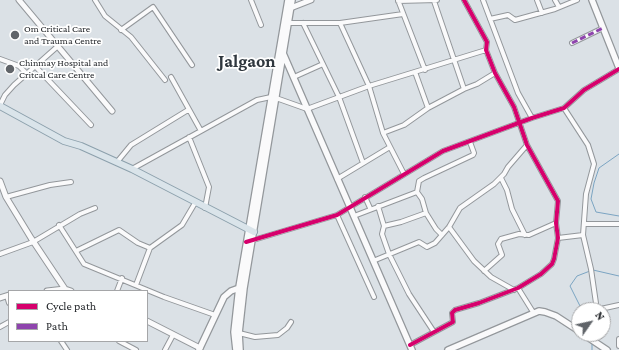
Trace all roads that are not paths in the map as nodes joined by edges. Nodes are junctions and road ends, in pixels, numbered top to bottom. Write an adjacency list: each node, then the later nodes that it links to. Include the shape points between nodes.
1 (18, 0): 28 (street)
2 (94, 0): 25 (street, via 105,16)
3 (250, 0): 23 (street)
4 (288, 0): 16 (main road)
5 (292, 0): 16 (main road)
6 (311, 0): 16 (street)
7 (435, 0): 14 (street); 32 (street)
8 (464, 0): 29 (street, via 487,42)
9 (482, 0): 19 (street)
10 (537, 0): 17 (street)
11 (555, 0): 15 (street)
12 (577, 0): 15 (street)
13 (592, 0): 24 (main road)
14 (398, 1): 18 (street)
15 (559, 7): 17 (street)
16 (289, 9): 20 (main road)
17 (542, 12): 19 (street, via 515,20 508,15)
18 (403, 14): 22 (street); 37 (street)
19 (490, 19): 54 (street, via 518,93)
20 (286, 23): 21 (street); 27 (main road); 30 (main road)
21 (303, 23): 22 (street); 33 (street)
22 (340, 23): 44 (street)
23 (261, 25)
24 (603, 28): 26 (street); 36 (main road)
25 (121, 30): 34 (street, via 153,7); 43 (street, via 131,37)
26 (572, 43)
27 (280, 45): 30 (main road); 47 (main road)
28 (58, 46): 35 (street); 53 (street)
29 (486, 50): 32 (street); 39 (street)
30 (284, 54): 42 (main road); 47 (main road)
31 (0, 59): 40 (street, via 20,66)
32 (454, 61): 37 (street); 45 (street)
33 (323, 64): 42 (street); 46 (street)
34 (192, 65)
35 (35, 66): 40 (street); 56 (street)
36 (619, 66): 50 (street, via 584,90)
37 (425, 70): 38 (street)
38 (415, 72): 44 (street); 49 (street)
39 (495, 73): 45 (street); 55 (street, via 514,107)
40 (27, 74): 48 (street, via 5,95)
41 (171, 77): 52 (street)
42 (294, 77): 51 (main road)
43 (166, 80)
44 (369, 86): 46 (street); 58 (street)
45 (464, 89): 49 (street)
46 (340, 97): 51 (street); 64 (street)
47 (274, 98): 51 (street); 57 (street, via 257,100); 89 (main road)
48 (0, 105): 63 (main road, via 64,142 81,146)
49 (428, 108): 58 (street, via 404,125)
50 (564, 108): 54 (street); 84 (street, via 588,145 594,164 586,194)
51 (307, 109): 68 (main road)
52 (188, 110): 57 (street); 63 (street, via 131,144)
53 (112, 111)
54 (532, 118): 55 (street)
55 (518, 123): 60 (street); 61 (street)
56 (91, 125)
57 (201, 131): 59 (street)
58 (383, 133): 62 (street)
59 (189, 137): 65 (street); 78 (street, via 209,187)
60 (470, 142): 66 (street, via 443,151); 71 (street, via 473,155 419,181)
61 (527, 145): 67 (street); 83 (street, via 557,197)
62 (390, 147): 64 (street); 66 (street)
63 (117, 162): 65 (main road)
64 (363, 163): 68 (street)
65 (132, 169): 74 (main road)
66 (404, 174): 73 (street)
67 (500, 178): 88 (street, via 460,208); 92 (street, via 508,190 512,209)
68 (337, 179): 76 (main road)
69 (0, 181): 72 (street)
70 (71, 182): 72 (street)
71 (417, 192): 75 (street); 80 (street)
72 (6, 197): 95 (street)
73 (365, 197): 76 (street); 79 (street)
74 (195, 202): 78 (main road); 97 (street, via 182,225)
75 (378, 206): 79 (street); 87 (street)
76 (349, 207): 81 (street); 82 (main road)
77 (95, 208): 86 (street)
78 (205, 208): 89 (main road)
79 (370, 208): 82 (street)
80 (426, 213): 87 (street); 90 (street)
81 (337, 215): 94 (street); 110 (street)
82 (354, 216): 101 (main road)
83 (556, 223): 92 (street); 93 (street)
84 (585, 224): 85 (street); 91 (street)
85 (619, 224)
86 (59, 226): 95 (street); 98 (street)
87 (384, 226): 100 (street, via 382,234)
88 (449, 227): 90 (street); 102 (street, via 474,261)
89 (251, 231): 94 (main road); 96 (main road)
90 (442, 235): 100 (street, via 428,247 419,242)
91 (583, 235): 93 (street); 112 (street)
92 (525, 236): 102 (street, via 519,234 499,240 502,255)
93 (558, 238): 106 (street, via 552,264)
94 (252, 240): 96 (street); 105 (main road)
95 (33, 242): 99 (street); 107 (street)
96 (246, 242): 105 (main road)
97 (150, 248): 98 (street, via 118,230); 104 (street)
98 (76, 252): 103 (street, via 84,264)
99 (0, 254)
100 (389, 254): 101 (street); 118 (street, via 409,294)
101 (373, 261): 125 (main road)
102 (484, 270): 106 (street, via 491,277)
103 (122, 278): 104 (street); 108 (street)
104 (136, 285): 114 (street)
105 (242, 287): 114 (main road, via 224,297); 119 (main road); 129 (main road, via 234,332)
106 (516, 289): 113 (street); 118 (street, via 455,310 452,313 452,322)
107 (68, 290)
108 (117, 290)
109 (8, 295): 111 (street)
110 (374, 297)
111 (0, 298)
112 (595, 302)
113 (534, 312): 117 (main road, via 545,312); 131 (main road)
114 (215, 315): 126 (main road)
115 (148, 322): 120 (street)
116 (291, 322): 119 (street, via 278,335 255,336)
117 (571, 326)
118 (434, 332): 125 (street)
119 (239, 333): 130 (main road)
120 (173, 334): 126 (street); 128 (street)
121 (619, 339): 124 (street)
122 (121, 342): 127 (street)
123 (596, 342): 132 (main road)
124 (619, 346)
125 (411, 348)
126 (199, 349)
127 (136, 350)
128 (165, 350)
129 (236, 350)
130 (240, 350)
131 (448, 350)
132 (607, 350)

